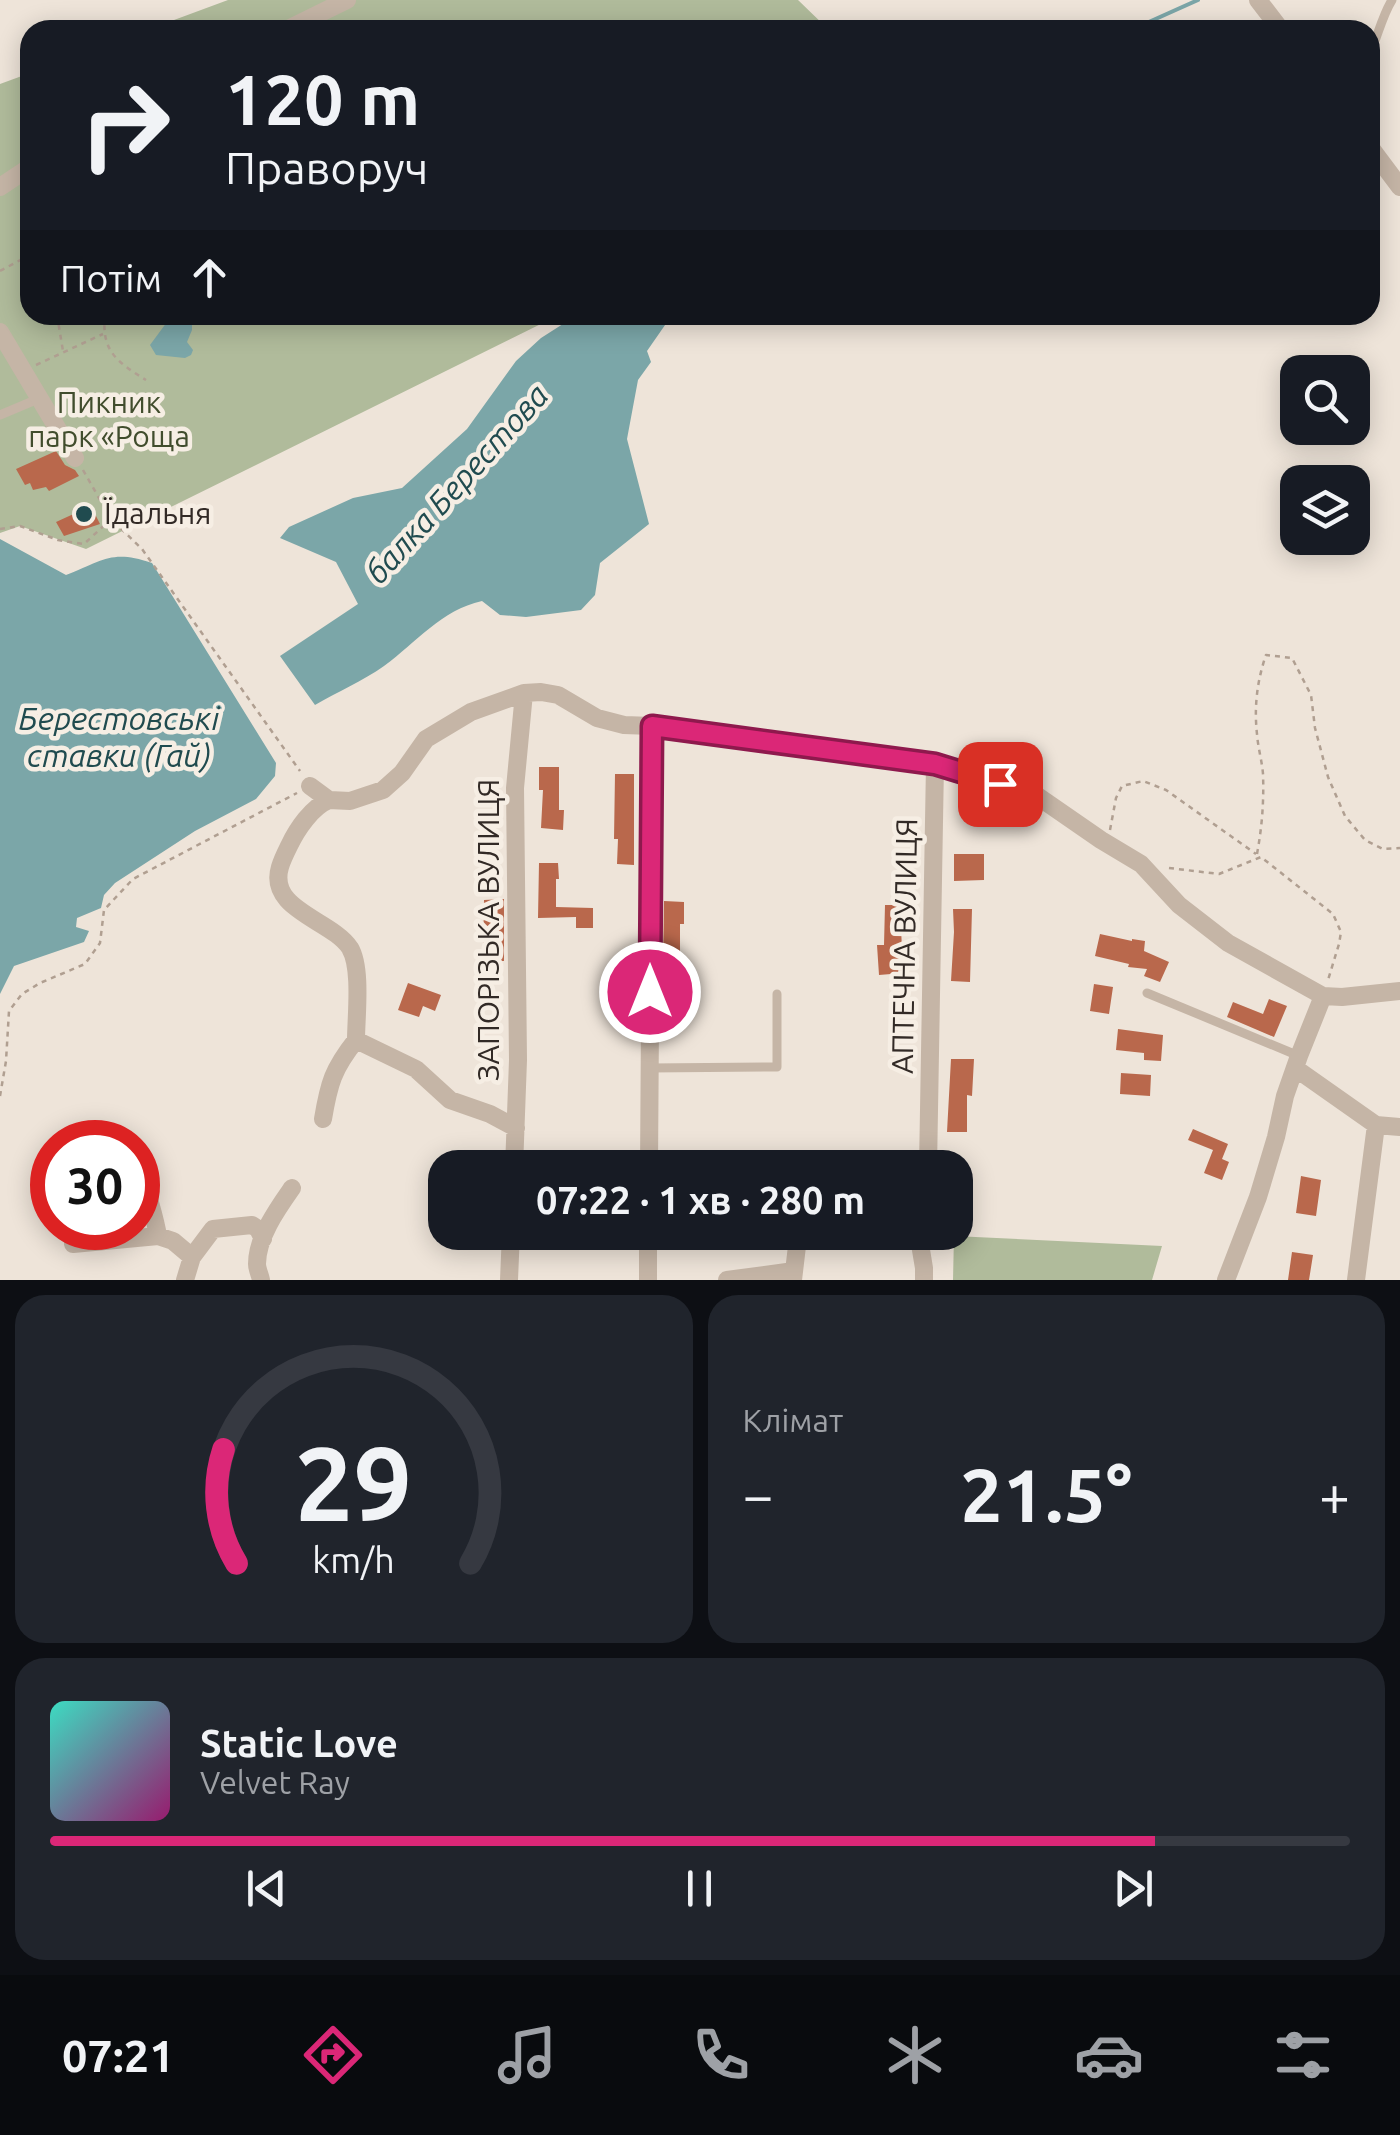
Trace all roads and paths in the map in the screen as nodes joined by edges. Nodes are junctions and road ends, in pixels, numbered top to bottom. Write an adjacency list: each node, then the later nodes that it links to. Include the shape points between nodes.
1 (347, 0): 4 (street)
2 (1258, 0): 5 (street)
3 (1392, 0): 6 (lane)
4 (306, 20)
5 (1273, 20)
6 (1380, 31)
7 (1380, 160): 8 (street)
8 (1400, 187)
9 (59, 325): 13 (path)
10 (103, 325): 12 (path)
11 (0, 332): 14 (street)
12 (102, 334): 13 (path); 15 (path, via 123,366)
13 (63, 353): 14 (path)
14 (22, 371): 16 (street)
15 (146, 380)
16 (38, 398): 17 (lane); 18 (street)
17 (0, 415)
18 (75, 458): 19 (path)
19 (111, 519): 20 (path, via 84,544 20,526); 24 (path, via 142,549)
20 (0, 529)
21 (524, 693): 22 (street, via 558,695 597,718); 25 (street, via 471,712 426,739 383,790 350,802); 41 (street, ЗАПОРІЗЬКА ВУЛИЦЯ, via 515,788)
22 (652, 726): 23 (street); 36 (street)
23 (935, 764): 26 (street, via 1033,793); 44 (street, АПТЕЧНА ВУЛИЦЯ)
24 (310, 786): 25 (street); 37 (path, via 133,879 104,910 100,942 86,964 22,994 10,1011)
25 (329, 800): 34 (street, via 294,836 278,870 282,892 294,906 351,950)
26 (1101, 840): 28 (path, via 1113,825 1122,786 1144,781); 29 (street)
27 (1400, 848): 28 (path, via 1364,840 1345,816 1328,777 1305,683 1292,658 1266,655 1255,705 1263,770)
28 (1259, 856): 29 (path, via 1218,874); 33 (path, via 1333,914 1340,944)
29 (1141, 864): 33 (street, via 1228,944)
30 (1400, 991): 33 (street)
31 (1146, 993): 35 (lane)
32 (777, 994): 36 (lane, via 777,1067)
33 (1323, 996): 35 (street)
34 (356, 1040): 38 (street, via 330,1081); 41 (street, via 416,1069 450,1100)
35 (1296, 1062): 39 (street); 60 (street, via 1258,1197)
36 (650, 1068): 43 (street)
37 (0, 1096)
38 (322, 1119)
39 (1376, 1125): 40 (street); 61 (street)
40 (1400, 1126)
41 (516, 1128): 42 (street, ЗАПОРІЗЬКА ВУЛИЦЯ)
42 (515, 1150)
43 (649, 1150)
44 (928, 1150)
45 (292, 1188): 47 (street)
46 (160, 1237): 52 (street)
47 (263, 1239): 52 (street, via 252,1225 213,1229); 55 (street)
48 (510, 1250): 56 (street)
49 (648, 1250): 57 (street)
50 (796, 1250): 53 (street)
51 (921, 1250): 59 (street)
52 (192, 1257): 54 (street)
53 (793, 1275): 58 (street)
54 (185, 1280)
55 (261, 1280)
56 (509, 1280)
57 (648, 1280)
58 (727, 1280)
59 (924, 1280)
60 (1226, 1280)
61 (1356, 1280)

